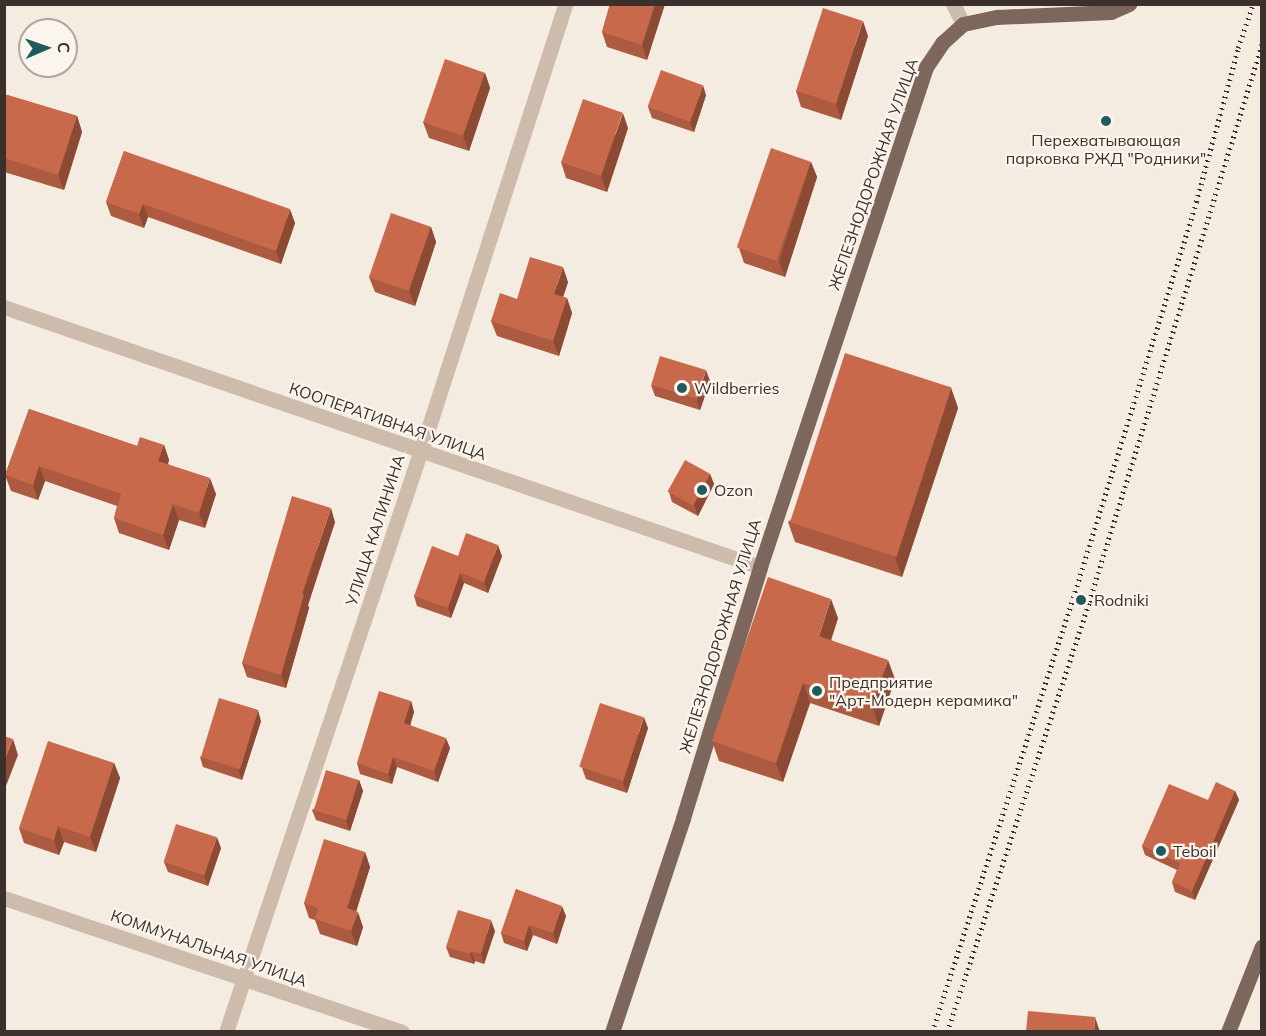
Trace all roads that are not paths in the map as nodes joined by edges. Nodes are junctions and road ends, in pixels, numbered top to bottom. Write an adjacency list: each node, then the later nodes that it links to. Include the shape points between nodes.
1 (565, 4): 6 (street, УЛИЦА КАЛИНИНА)
2 (953, 4): 4 (street)
3 (1129, 4): 4 (main road, via 1112,12 997,17)
4 (963, 24): 7 (main road, ЖЕЛЕЗНОДОРОЖНАЯ УЛИЦА, via 942,43 926,67)
5 (4, 307): 6 (street, КООПЕРАТИВНАЯ УЛИЦА)
6 (421, 451): 7 (street, КООПЕРАТИВНАЯ УЛИЦА); 10 (street, УЛИЦА КАЛИНИНА)
7 (759, 567): 13 (main road, ЖЕЛЕЗНОДОРОЖНАЯ УЛИЦА, via 683,818)
8 (4, 898): 10 (street, КОММУНАЛЬНАЯ УЛИЦА)
9 (1262, 946): 14 (main road)
10 (244, 980): 11 (street, УЛИЦА КАЛИНИНА); 12 (street, КОММУНАЛЬНАЯ УЛИЦА)
11 (226, 1032)
12 (402, 1032)
13 (612, 1032)
14 (1228, 1032)

